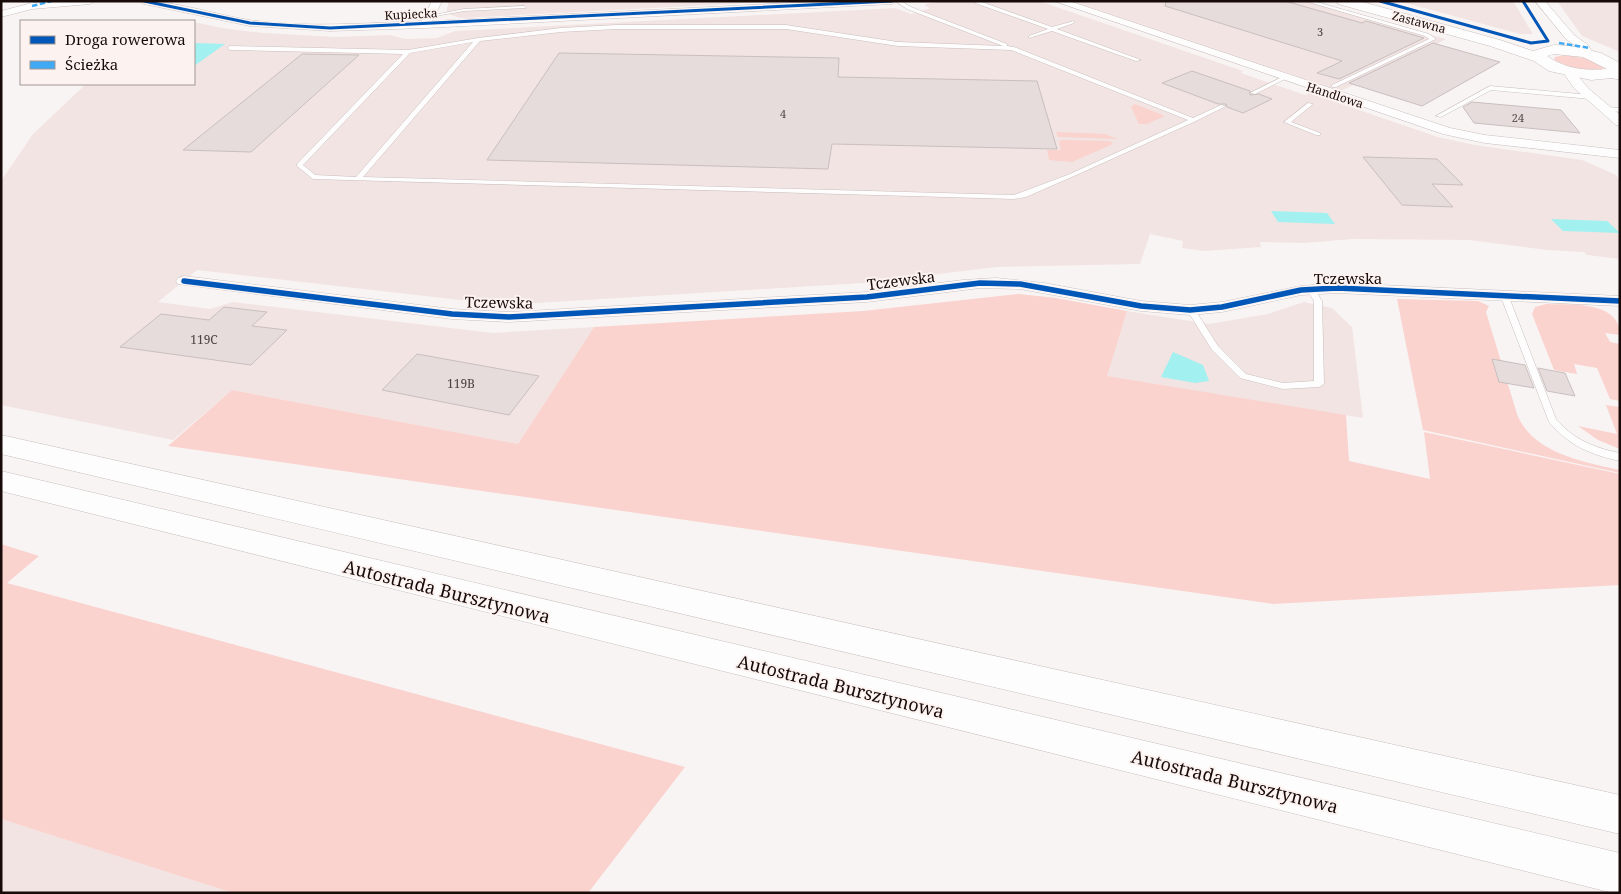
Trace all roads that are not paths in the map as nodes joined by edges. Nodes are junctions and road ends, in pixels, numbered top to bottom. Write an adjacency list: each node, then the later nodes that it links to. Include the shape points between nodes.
1 (90, 1): 12 (street, via 32,6)
2 (144, 1): 13 (street, Kupiecka, via 272,25 330,28)
3 (437, 1): 13 (street)
4 (892, 1): 13 (street, Kupiecka)
5 (897, 1): 20 (lane)
6 (1059, 1): 27 (street, Handlowa)
7 (1307, 1): 28 (lane, via 1433,39)
8 (1344, 1): 22 (main road, Zastawna)
9 (1540, 1): 18 (street)
10 (977, 2): 15 (lane)
11 (524, 7): 13 (lane, via 464,10)
12 (1, 14)
13 (428, 20)
14 (1072, 22): 15 (lane)
15 (1053, 29): 16 (lane); 23 (lane)
16 (1031, 37)
17 (478, 40): 20 (lane, via 616,27 786,27 898,44); 21 (lane); 39 (lane)
18 (1568, 44): 22 (main road); 24 (main road, via 1606,61)
19 (230, 48): 21 (lane)
20 (1012, 48): 35 (lane)
21 (408, 52): 39 (lane, via 299,165 313,177)
22 (1541, 55): 25 (main road, via 1554,68)
23 (1138, 60)
24 (1617, 71): 26 (main road)
25 (1569, 72): 26 (main road); 30 (street, via 1572,80)
26 (1591, 75): 30 (street)
27 (1284, 78): 29 (lane); 38 (street, Handlowa, via 1456,133)
28 (1334, 86)
29 (1253, 93)
30 (1588, 94): 33 (street); 34 (lane, via 1490,88)
31 (1310, 104): 37 (lane, via 1287,122)
32 (1223, 106): 35 (lane)
33 (1614, 109): 36 (street)
34 (1440, 116)
35 (1194, 120): 39 (lane, via 1023,196 1014,197)
36 (1620, 122)
37 (1318, 134)
38 (1620, 154)
39 (358, 179)
40 (184, 281): 44 (street, Tczewska, via 452,314 509,317 878,296 962,284 996,283 1149,308)
41 (1311, 290): 42 (street, Tczewska, via 1391,290); 44 (street, Tczewska); 44 (lane, via 1318,300 1319,384 1283,386 1243,376 1215,348)
42 (1505, 297): 43 (street, Tczewska); 47 (lane, via 1552,420 1560,430 1587,448)
43 (1617, 303)
44 (1191, 310)
45 (1, 444): 49 (main road)
46 (1, 453): 49 (lane)
47 (1620, 457)
48 (1, 473): 51 (lane)
49 (141, 476): 52 (main road)
50 (1, 481): 51 (main road, Autostrada Bursztynowa)
51 (106, 507): 53 (main road, Autostrada Bursztynowa)
52 (1620, 815)
53 (1620, 874)

